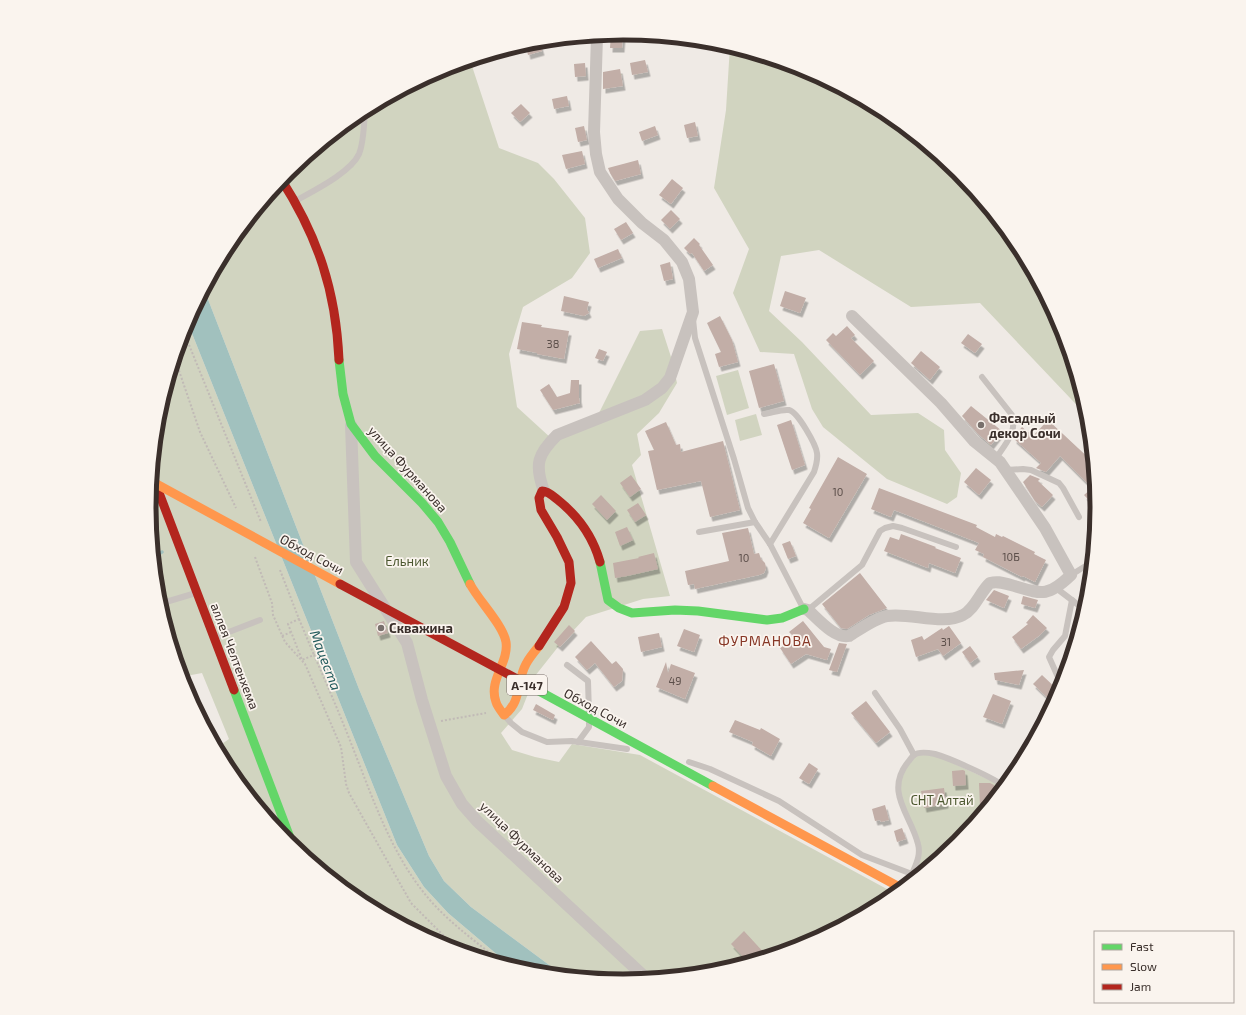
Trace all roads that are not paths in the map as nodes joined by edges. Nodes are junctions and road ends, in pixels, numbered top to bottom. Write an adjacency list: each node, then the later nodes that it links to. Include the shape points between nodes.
1 (597, 41): 5 (street, via 594,132 600,172 618,199 664,240 682,262 689,280)
2 (364, 118): 4 (lane, via 359,153 355,160 333,179)
3 (285, 185): 4 (main road, улица Фурманова)
4 (296, 201): 9 (main road, улица Фурманова, via 314,237 324,267 337,332 340,384)
5 (693, 312): 14 (street, via 670,378 662,388 645,400 557,434 546,445 539,459 539,473); 16 (lane, via 695,338)
6 (852, 316): 10 (street, via 941,403 974,441)
7 (982, 377): 10 (lane, via 1013,419 1013,430)
8 (764, 414): 18 (lane, via 793,411 815,445 817,454 814,472)
9 (351, 424): 33 (main road, улица Фурманова, via 366,447 432,514 449,538 475,593 502,630 506,641 506,654 493,685 493,692 497,706); 43 (street, улица Фурманова, via 356,562 407,643 446,776 458,798 477,821)
10 (996, 458): 11 (street)
11 (1006, 470): 15 (lane, via 1031,470 1060,483); 21 (street, via 1045,528)
12 (157, 484): 42 (main road, Обход Сочи / А-147, bridge)
13 (157, 487): 23 (main road, аллея Челтенхема)
14 (544, 491): 27 (main road, via 564,505 591,539 600,561 608,600 619,608 632,613 698,611 767,620); 33 (main road, via 540,494 539,504 569,562 571,583 564,607 526,665 515,703 510,710)
15 (1079, 517)
16 (754, 522): 17 (lane); 18 (lane)
17 (699, 532)
18 (770, 544): 27 (lane)
19 (956, 547): 27 (lane, via 902,528 885,528 876,536 862,564)
20 (1087, 565): 21 (lane)
21 (1071, 575): 22 (street)
22 (1056, 588): 24 (lane); 27 (street, via 1051,591 1035,592 997,581 986,586 974,605 963,615 944,619 887,616 845,637 836,634)
23 (197, 592): 25 (lane); 29 (main road, аллея Челтенхема)
24 (1072, 600): 26 (lane); 31 (lane, via 1064,636 1049,657)
25 (165, 602)
26 (1080, 606)
27 (806, 610)
28 (260, 620): 29 (lane)
29 (215, 638): 39 (main road, аллея Челтенхема)
30 (567, 665): 34 (lane, via 588,682 589,727)
31 (1058, 678)
32 (875, 693): 36 (lane)
33 (503, 713): 34 (lane, via 522,732 548,742)
34 (578, 742): 35 (lane)
35 (669, 754)
36 (914, 755): 38 (lane, via 931,753 942,756); 40 (lane, via 901,771 898,786 901,804 918,844 919,858)
37 (683, 759): 41 (lane, via 779,801 862,855)
38 (1000, 783)
39 (289, 835)
40 (915, 872)
41 (912, 875)
42 (897, 886)
43 (642, 974)

